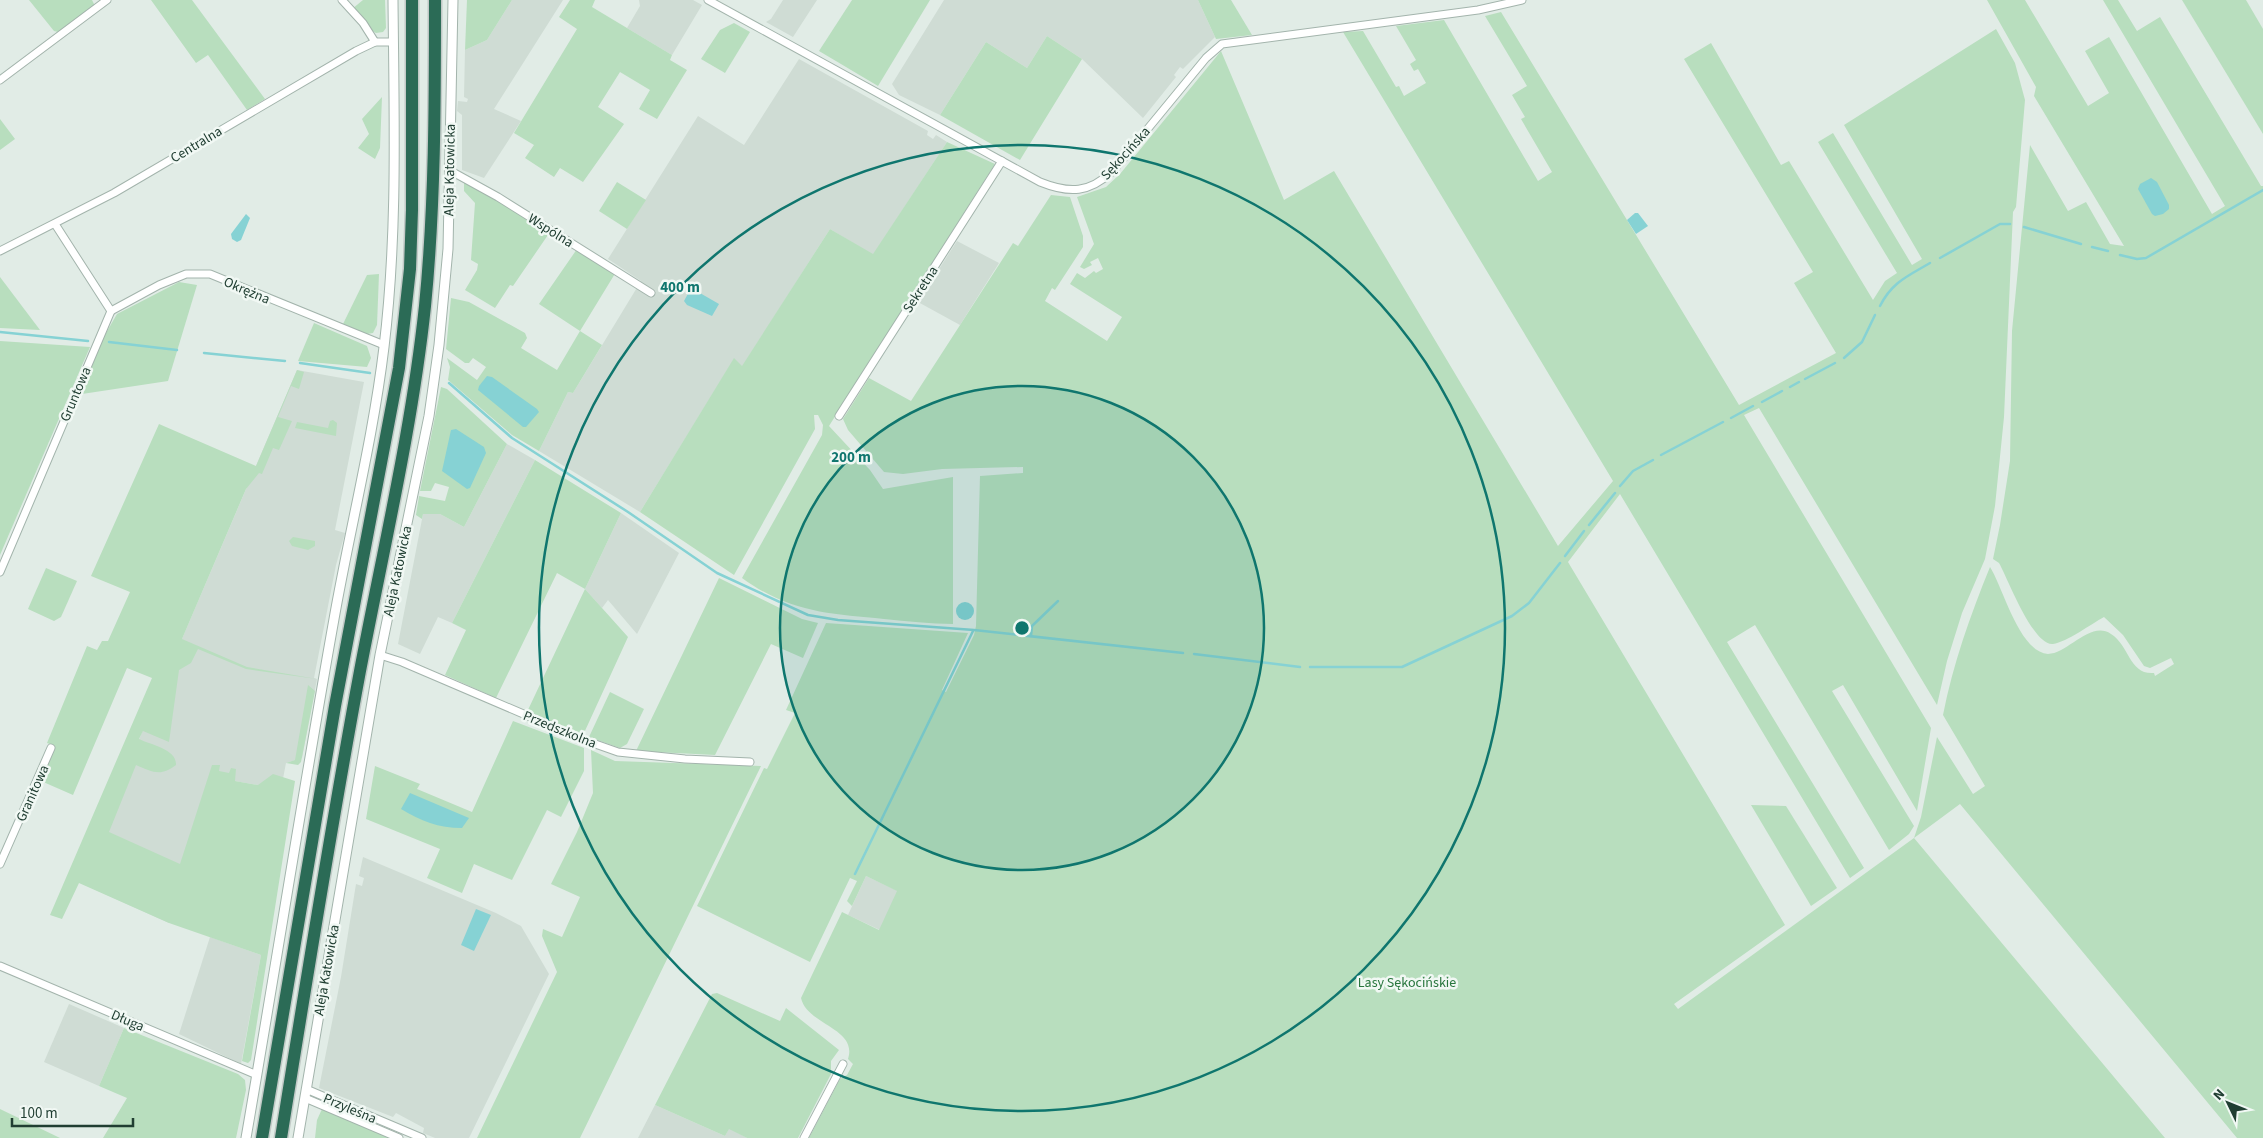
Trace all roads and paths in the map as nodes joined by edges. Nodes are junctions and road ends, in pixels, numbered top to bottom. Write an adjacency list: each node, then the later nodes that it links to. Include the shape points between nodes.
1 (108, 0): 11 (street)
2 (342, 0): 9 (street)
3 (393, 0): 10 (street)
4 (412, 0): 30 (highway, via 412,220 410,269 398,368 334,706)
5 (435, 0): 31 (highway, via 431,216 419,356 350,726)
6 (453, 0): 13 (street, Aleja Katowicka)
7 (708, 0): 12 (street, Sękocińska)
8 (1522, 0): 12 (street, Sękocińska, via 1478,10 1222,44 1200,64 1113,171 1089,187 1072,190 1053,187)
9 (375, 42): 10 (street, Centralna); 14 (street, Centralna)
10 (393, 42): 18 (street, via 391,245)
11 (0, 80)
12 (1002, 161): 19 (street, Sekretna)
13 (449, 170): 16 (street, Wspólna); 21 (street, Aleja Katowicka, via 445,295 429,416)
14 (55, 224): 15 (street, Centralna); 17 (street)
15 (0, 251)
16 (651, 293)
17 (111, 311): 18 (street, Okrężna, via 186,274 210,274); 20 (street, Gruntowa)
18 (384, 345): 27 (street, via 370,440 336,604 303,792)
19 (839, 416)
20 (0, 572)
21 (380, 655): 23 (street, Przedszkolna, via 618,752); 28 (street, Aleja Katowicka)
22 (51, 748): 24 (street, Granitowa)
23 (750, 762)
24 (0, 864)
25 (0, 966): 27 (street, Długa)
26 (843, 1064): 35 (street)
27 (257, 1075): 29 (street)
28 (305, 1094): 32 (street, Aleja Katowicka); 33 (street); 34 (street, Przyleśna)
29 (246, 1138)
30 (262, 1138)
31 (280, 1138)
32 (298, 1138)
33 (399, 1138)
34 (422, 1138)
35 (804, 1138)

